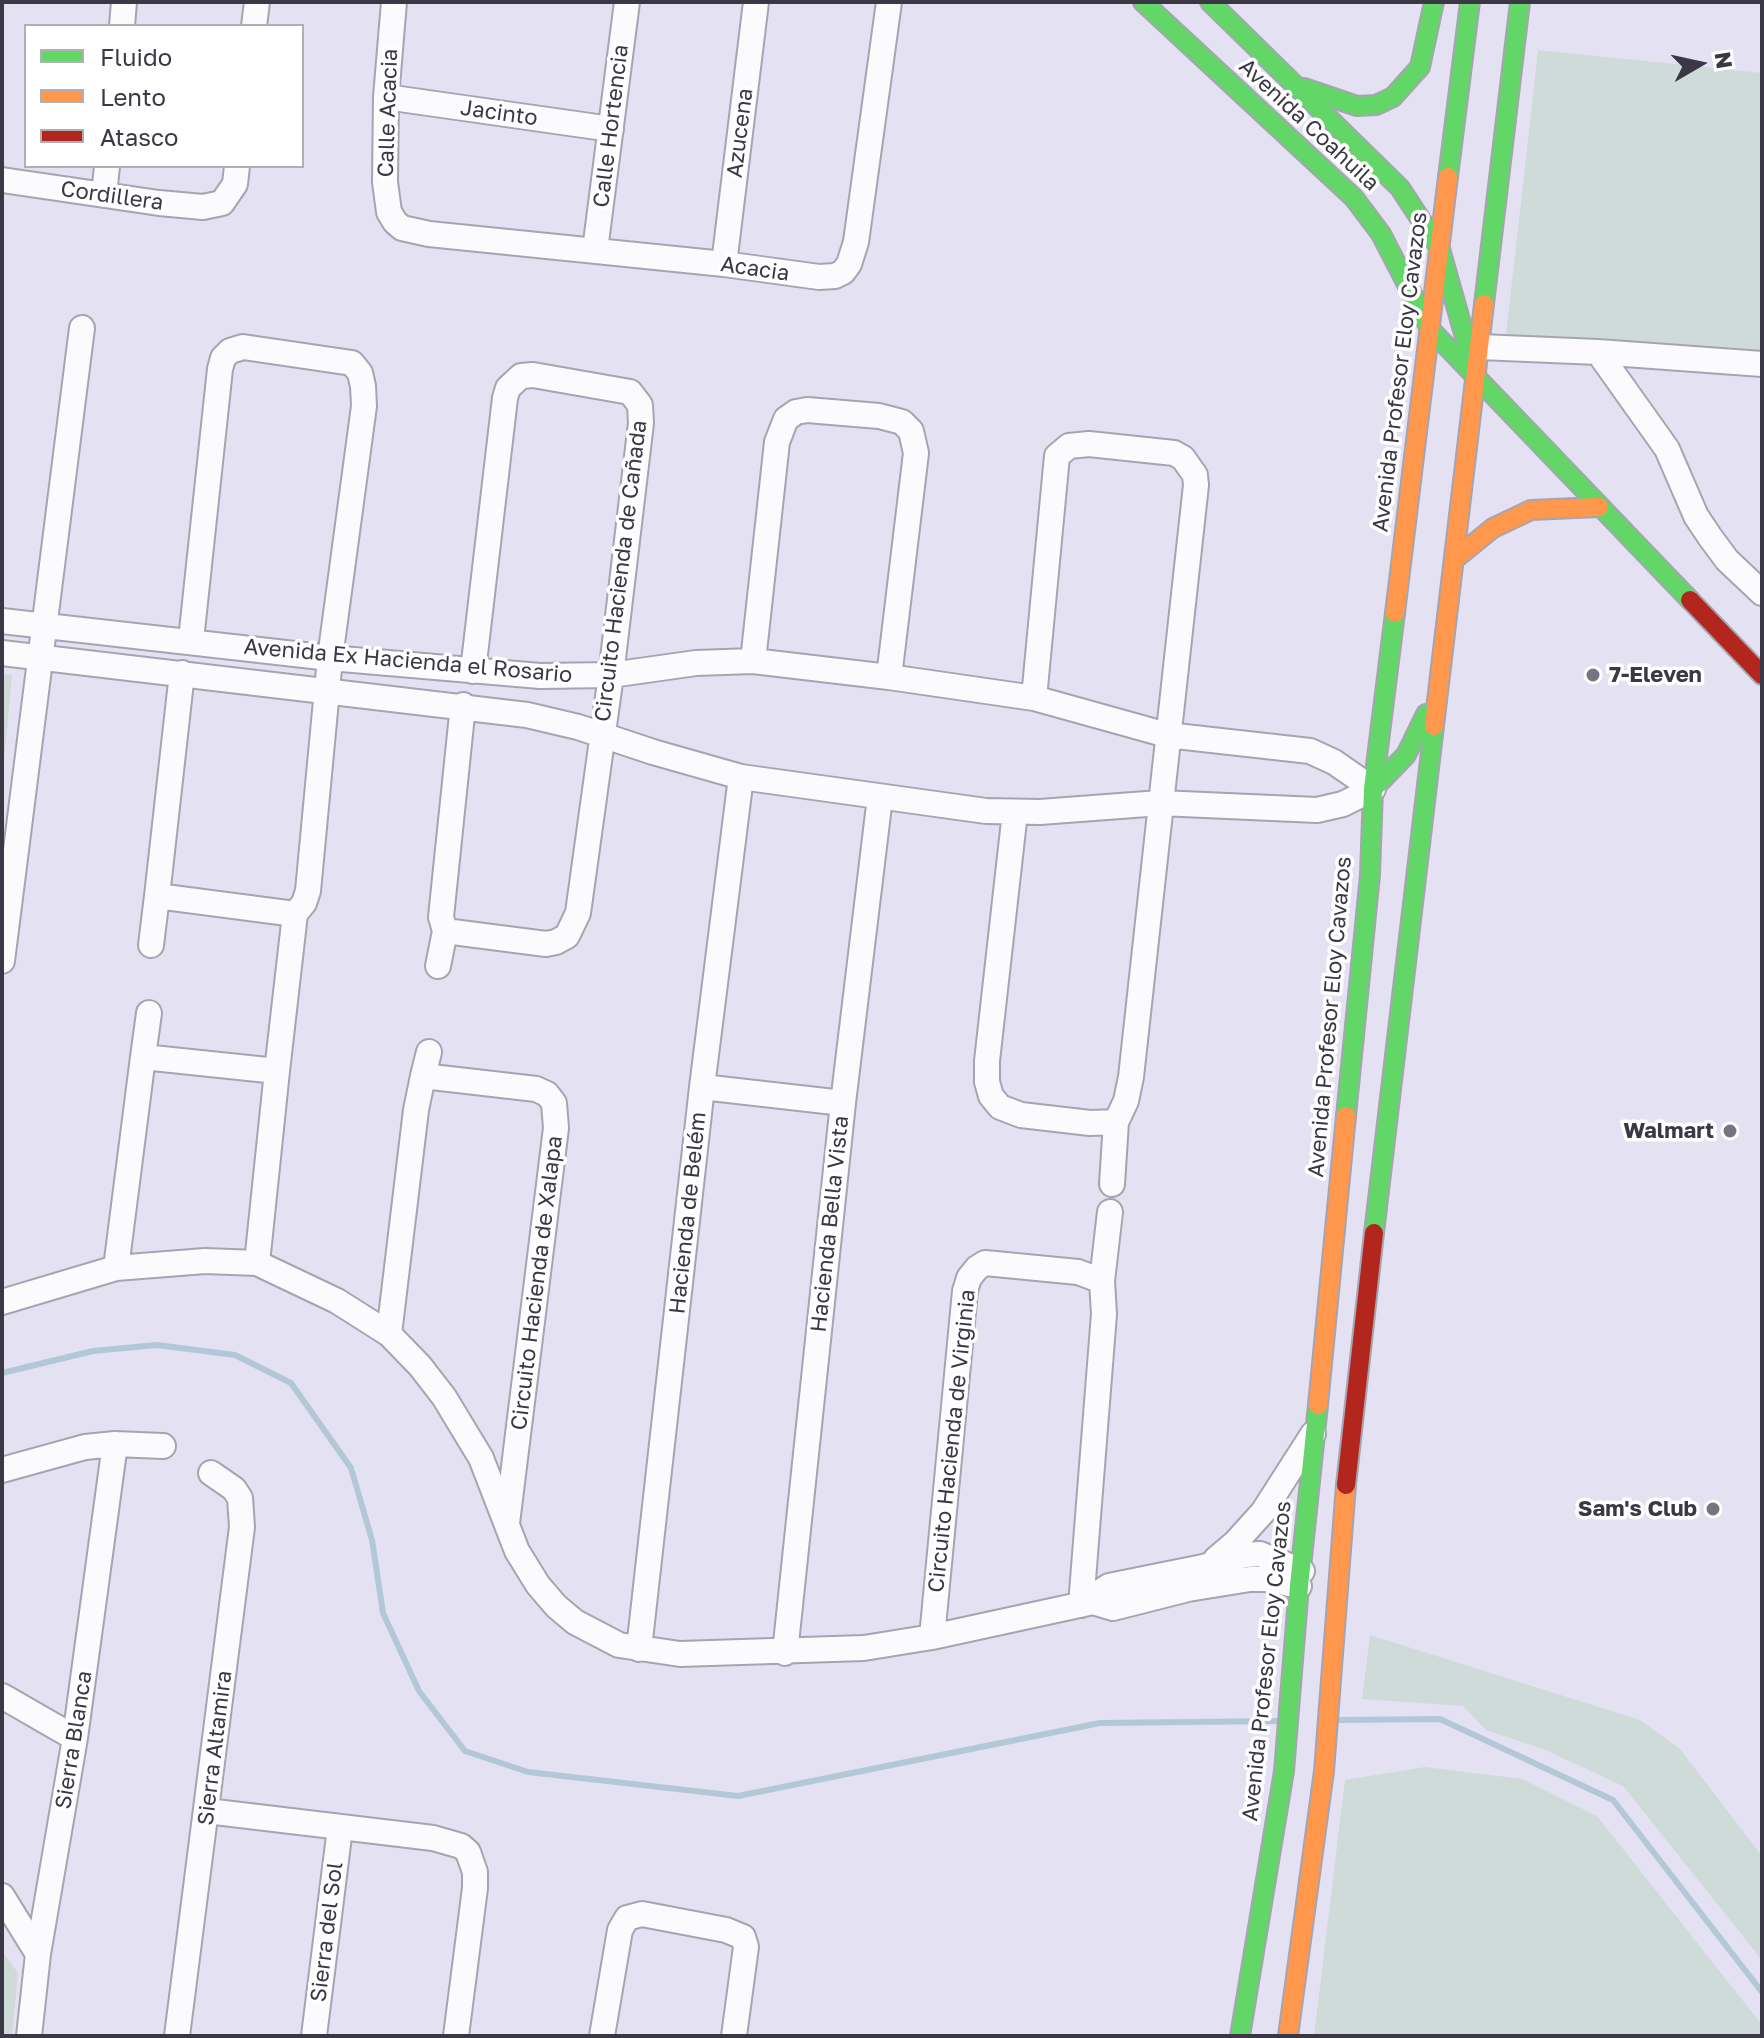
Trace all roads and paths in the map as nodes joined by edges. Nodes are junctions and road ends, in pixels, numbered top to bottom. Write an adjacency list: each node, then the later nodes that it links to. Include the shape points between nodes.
1 (124, 2): 13 (street)
2 (257, 2): 14 (street)
3 (394, 2): 18 (street, Calle Acacia)
4 (627, 2): 20 (street, Calle Hortencia)
5 (756, 2): 30 (street, Azucena)
6 (889, 2): 30 (street, Acacia, via 849,264 828,277)
7 (1143, 2): 19 (main road, Avenida Coahuila)
8 (1210, 2): 16 (main road, Avenida Coahuila)
9 (1434, 2): 17 (main road, via 1420,67 1393,97 1357,106)
10 (1452, 2): 15 (main road)
11 (1470, 2): 15 (main road, Avenida Profesor Eloy Cavazos)
12 (1520, 2): 33 (main road)
13 (122, 24)
14 (254, 24)
15 (1464, 53): 27 (main road, Avenida Profesor Eloy Cavazos)
16 (1280, 70): 17 (main road, Avenida Coahuila); 19 (main road, via 1268,66 1251,75)
17 (1296, 85): 25 (main road, Avenida Coahuila, via 1400,188)
18 (386, 97): 20 (street, Jacinto); 26 (street, Calle Acacia, via 386,200)
19 (1251, 103): 29 (main road, Avenida Coahuila)
20 (611, 129): 28 (street, Calle Hortencia)
21 (107, 168): 24 (street)
22 (237, 168): 24 (street, Cordillera, via 235,184 222,203 203,207)
23 (2, 180): 24 (street, Cordillera)
24 (104, 195)
25 (1418, 214): 27 (main road, Avenida Coahuila); 29 (main road, via 1420,242)
26 (395, 222): 28 (street, Acacia, via 429,234)
27 (1440, 249): 32 (main road, Avenida Profesor Eloy Cavazos); 36 (main road, Avenida Coahuila)
28 (595, 250): 30 (street, Acacia)
29 (1406, 252): 32 (main road, Avenida Coahuila)
30 (724, 264)
31 (82, 328): 41 (street)
32 (1430, 329): 36 (main road, Avenida Coahuila); 59 (main road, Avenida Profesor Eloy Cavazos)
33 (1480, 347): 34 (street); 36 (main road)
34 (1598, 352): 35 (street); 39 (street, via 1667,449 1710,537)
35 (1762, 364)
36 (1476, 377): 37 (main road, Avenida Coahuila); 38 (main road)
37 (1599, 507): 38 (main road, via 1531,510 1493,528); 50 (main road, Avenida Coahuila)
38 (1456, 558): 52 (main road)
39 (1762, 593)
40 (2, 621): 41 (street, Avenida Ex Hacienda el Rosario)
41 (43, 625): 42 (street, Avenida Ex Hacienda el Rosario); 44 (street)
42 (191, 640): 45 (street, Avenida Ex Hacienda el Rosario); 45 (street, via 220,369 230,351 243,347 352,363 360,373 364,406)
43 (2, 653): 44 (street, Avenida Ex Hacienda el Rosario)
44 (39, 658): 48 (street, Avenida Ex Hacienda el Rosario); 70 (street)
45 (330, 658): 47 (street, Avenida Ex Hacienda el Rosario); 53 (street)
46 (753, 661): 49 (street, Avenida Ex Hacienda el Rosario); 51 (street, Avenida Ex Hacienda el Rosario); 51 (street, via 780,430 786,419 807,410 879,416 902,422 911,431 916,453)
47 (473, 671): 49 (street, Avenida Ex Hacienda el Rosario); 49 (street, Circuito Hacienda de Cañada, via 505,398 514,380 533,375 630,392 640,405)
48 (182, 673): 53 (street, Avenida Ex Hacienda el Rosario); 65 (street)
49 (611, 675): 57 (street, Circuito Hacienda de Cañada)
50 (1762, 675)
51 (889, 677): 54 (street, Avenida Ex Hacienda el Rosario)
52 (1439, 679): 59 (main road, via 1406,755); 66 (main road)
53 (328, 690): 55 (street, Avenida Ex Hacienda el Rosario); 67 (street, via 308,891)
54 (1034, 698): 56 (street, Avenida Ex Hacienda el Rosario); 56 (street, via 1057,456 1080,444 1174,453 1190,465 1196,485)
55 (463, 705): 57 (street, Avenida Ex Hacienda el Rosario, via 540,718); 68 (street, via 441,917)
56 (1167, 735): 59 (street, Avenida Ex Hacienda el Rosario, via 1310,751); 61 (street)
57 (602, 736): 58 (street, Avenida Ex Hacienda el Rosario); 68 (street, Circuito Hacienda de Cañada, via 578,913 567,936 546,944)
58 (741, 777): 60 (street, Avenida Ex Hacienda el Rosario); 75 (street, Hacienda de Belém)
59 (1373, 789): 61 (street, Avenida Ex Hacienda el Rosario, via 1317,810); 63 (main road); 85 (main road, Avenida Profesor Eloy Cavazos, via 1370,875)
60 (880, 797): 62 (street, Avenida Ex Hacienda el Rosario); 76 (street, Hacienda Bella Vista)
61 (1160, 803): 62 (street, Avenida Ex Hacienda el Rosario); 77 (street, via 1131,1077)
62 (1015, 812): 77 (street, via 987,1061 991,1096 1000,1107 1021,1115)
63 (1388, 812)
64 (1401, 840): 66 (main road)
65 (157, 896): 67 (street); 69 (street)
66 (1412, 912): 110 (main road, via 1351,1427 1324,1771)
67 (295, 914): 74 (street)
68 (445, 931): 71 (street)
69 (151, 945)
70 (2, 961)
71 (438, 966)
72 (149, 1013): 73 (street)
73 (143, 1057): 74 (street); 81 (street)
74 (277, 1071): 80 (street)
75 (702, 1087): 76 (street); 95 (street, Hacienda de Belém)
76 (843, 1103): 96 (street, Hacienda Bella Vista)
77 (1116, 1122): 78 (street)
78 (1112, 1184)
79 (1110, 1212): 82 (street)
80 (257, 1263): 81 (street); 84 (street, via 337,1301)
81 (116, 1268): 83 (street)
82 (1102, 1281): 93 (street); 94 (street, Circuito Hacienda de Virginia, via 1078,1272 993,1262 969,1278)
83 (2, 1302)
84 (389, 1334): 90 (street, via 461,1423); 90 (street, Circuito Hacienda de Xalapa, via 426,1064 547,1094 557,1115)
85 (1314, 1432): 91 (street, via 1248,1530); 92 (main road, Avenida Profesor Eloy Cavazos)
86 (115, 1444): 87 (street); 88 (street); 98 (street, Sierra Blanca)
87 (163, 1446)
88 (2, 1470)
89 (211, 1473): 99 (street, Sierra Altamira, via 234,1489 243,1512)
90 (507, 1525): 95 (street, via 527,1568 556,1606 597,1635)
91 (1203, 1567): 92 (street, via 1260,1554); 93 (street, via 1109,1586)
92 (1300, 1578): 93 (street, via 1250,1579 1113,1608); 109 (main road, Avenida Profesor Eloy Cavazos, via 1284,1771)
93 (1087, 1604): 94 (street)
94 (932, 1637): 96 (street)
95 (639, 1649): 96 (street)
96 (785, 1653)
97 (2, 1696): 98 (street)
98 (75, 1738): 102 (street, Sierra Blanca)
99 (207, 1811): 100 (street); 104 (street, Sierra Altamira)
100 (340, 1828): 105 (street, Sierra del Sol); 106 (street, via 433,1838 468,1852 475,1888)
101 (2, 1896): 102 (street)
102 (38, 1954): 103 (street, Sierra Blanca)
103 (29, 2036)
104 (177, 2036)
105 (314, 2036)
106 (456, 2036)
107 (602, 2036): 108 (street, via 620,1930 627,1918 642,1914 743,1937)
108 (734, 2036)
109 (1240, 2036)
110 (1288, 2036)

